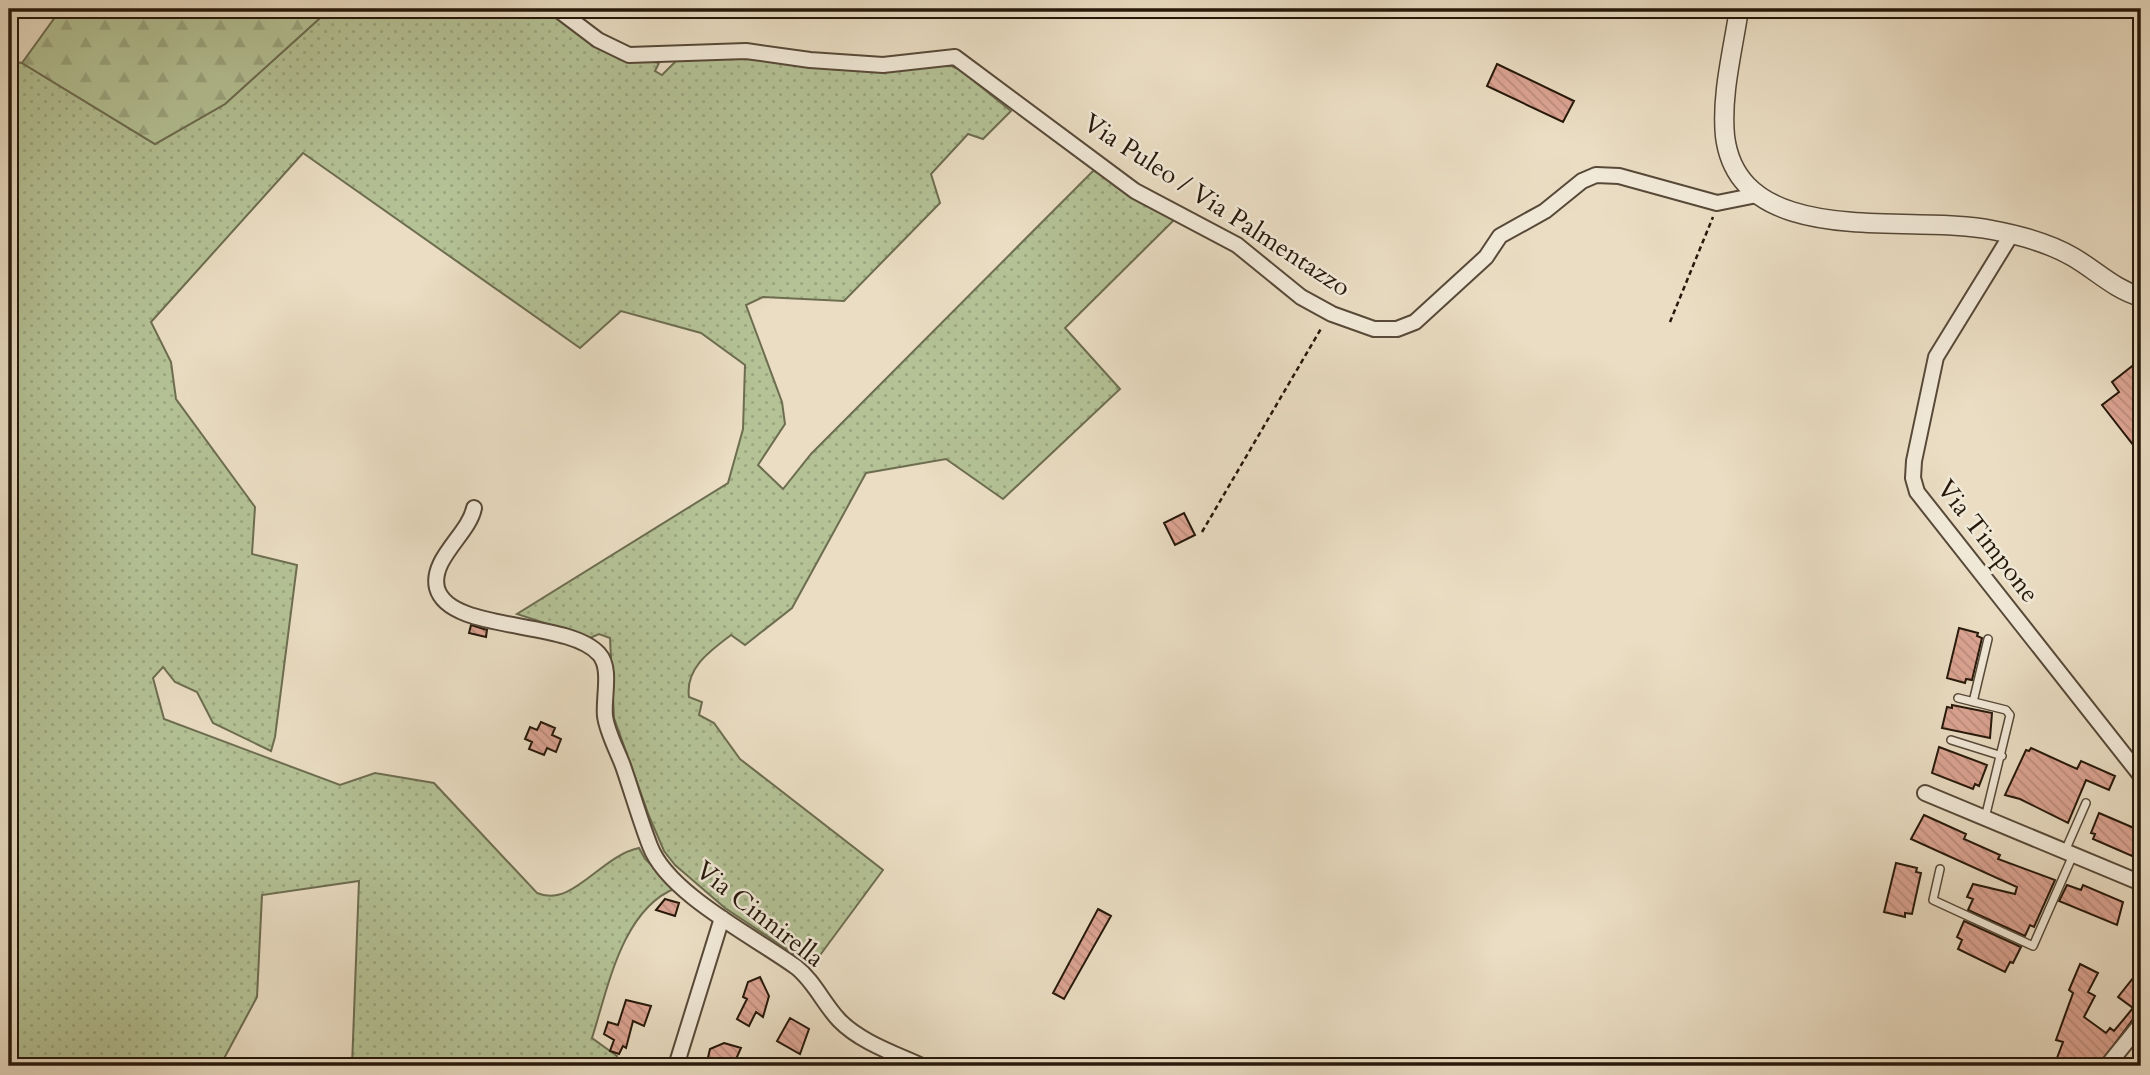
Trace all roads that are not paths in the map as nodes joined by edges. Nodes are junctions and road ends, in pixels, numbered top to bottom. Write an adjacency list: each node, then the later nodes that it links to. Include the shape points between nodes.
1 (557, 9): 3 (street, Via Puleo / Via Palmentazzo, via 598,40 629,55 746,51 883,65 955,57 1125,183 1237,245 1328,319 1374,330 1415,322 1486,257 1500,236 1596,175 1619,176 1716,208)
2 (1739, 9): 3 (street, via 1725,100 1726,138 1741,179)
3 (1757, 195): 4 (street, via 1780,209 1812,217 1966,226)
4 (2011, 235): 5 (street, via 2055,248 2109,284); 12 (street, Via Timpone, via 1936,357 1913,478 1917,492)
5 (2141, 297)
6 (474, 508): 19 (street, Via Cinnirella, via 471,520 441,564 437,587 444,598 474,618 506,621 599,653 605,664 605,718 654,856 684,889)
7 (1988, 639): 9 (lane)
8 (1958, 698): 9 (lane)
9 (1973, 702): 11 (lane, via 2010,715)
10 (1951, 740): 11 (lane)
11 (2001, 756): 15 (lane)
12 (2141, 776)
13 (1925, 793): 15 (street)
14 (2087, 803): 16 (lane)
15 (1985, 817): 16 (street)
16 (2069, 853): 17 (lane, via 2033,946 1933,900); 18 (street)
17 (1940, 869)
18 (2141, 883)
19 (722, 918): 21 (street); 22 (street, Via Cinnirella, via 806,975 840,1021)
20 (2141, 1024): 23 (street)
21 (676, 1066)
22 (922, 1066)
23 (2106, 1066)

